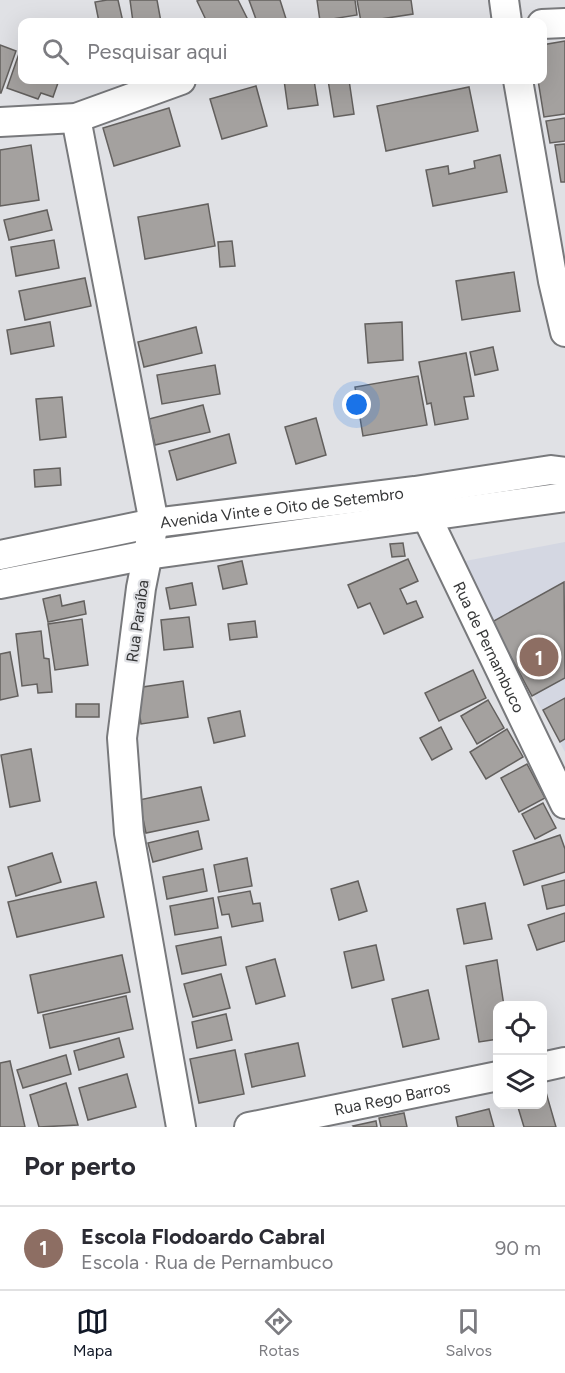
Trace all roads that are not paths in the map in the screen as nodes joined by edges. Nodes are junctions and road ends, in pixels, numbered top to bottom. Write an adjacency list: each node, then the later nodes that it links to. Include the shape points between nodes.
1 (504, 0): 2 (street)
2 (506, 18)
3 (565, 23): 4 (street)
4 (547, 24)
5 (170, 84): 7 (street)
6 (519, 84): 9 (street)
7 (76, 118): 8 (street); 13 (street, Rua Paraíba)
8 (0, 122)
9 (565, 332)
10 (565, 472): 12 (street, Avenida Vinte e Oito de Setembro, via 551,470)
11 (565, 496): 12 (street, Avenida Vinte e Oito de Setembro)
12 (421, 504): 13 (street, Avenida Vinte e Oito de Setembro); 15 (street, Avenida Vinte e Oito de Setembro); 17 (street, Rua de Pernambuco)
13 (154, 523): 14 (street, Avenida Vinte e Oito de Setembro); 15 (street, Rua Paraíba)
14 (0, 555)
15 (147, 555): 16 (street, Avenida Vinte e Oito de Setembro); 21 (street, Rua Paraíba, via 122,738 129,833)
16 (0, 584)
17 (565, 804)
18 (565, 1062): 19 (street)
19 (547, 1066)
20 (493, 1077): 22 (street, Rua Rego Barros)
21 (181, 1127)
22 (249, 1127)

